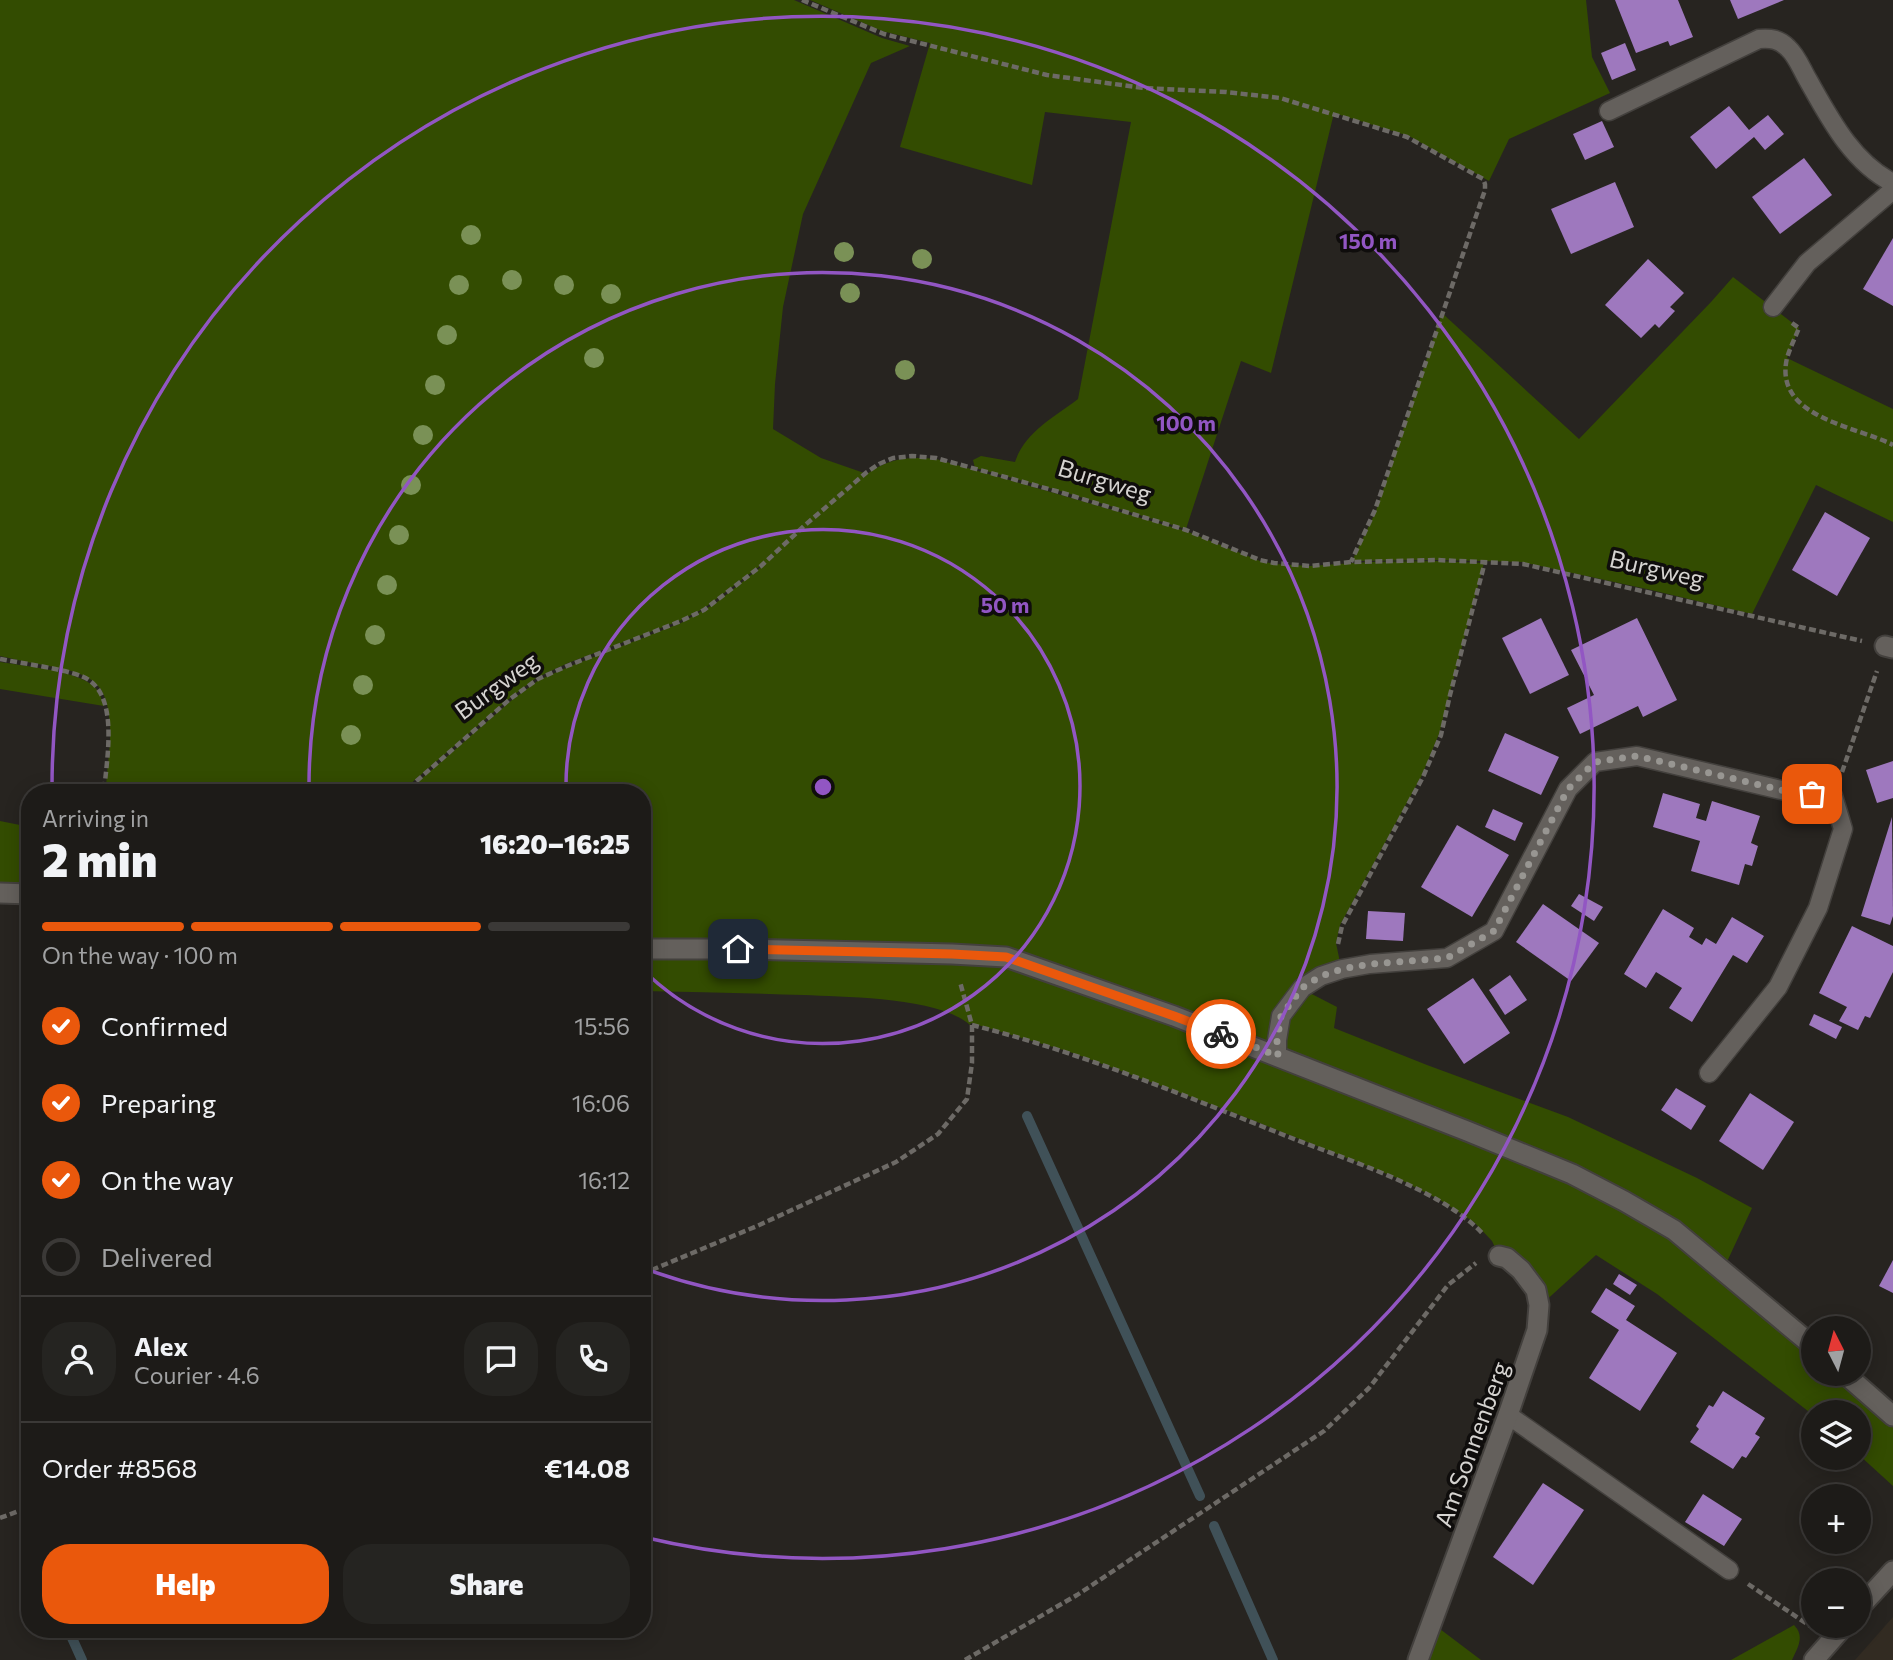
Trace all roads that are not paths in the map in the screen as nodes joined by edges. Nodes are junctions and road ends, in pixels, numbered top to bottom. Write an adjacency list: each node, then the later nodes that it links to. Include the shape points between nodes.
1 (1608, 111): 2 (lane, via 1759,39 1771,38 1790,49 1846,141 1868,167)
2 (1893, 183)
3 (1893, 190): 4 (lane, via 1807,263)
4 (1773, 307)
5 (0, 893): 6 (street)
6 (21, 894)
7 (651, 949): 8 (street, via 1006,957)
8 (1278, 1056): 9 (lane, via 1281,1016 1302,988 1321,976 1370,964 1447,958 1494,931 1568,789 1595,762 1637,756 1790,792 1833,796 1843,829 1818,908 1778,987); 11 (street, via 1572,1174 1624,1201 1674,1230)
9 (1709, 1073)
10 (1499, 1256): 13 (street, Am Sonnenberg, via 1521,1270 1536,1290 1539,1305 1536,1330)
11 (1801, 1336)
12 (1859, 1386): 14 (street)
13 (1508, 1415): 15 (lane); 19 (street, Am Sonnenberg)
14 (1893, 1416)
15 (1729, 1570)
16 (1893, 1571): 17 (street)
17 (1871, 1595)
18 (1833, 1638): 20 (street)
19 (1418, 1660)
20 (1814, 1660)

